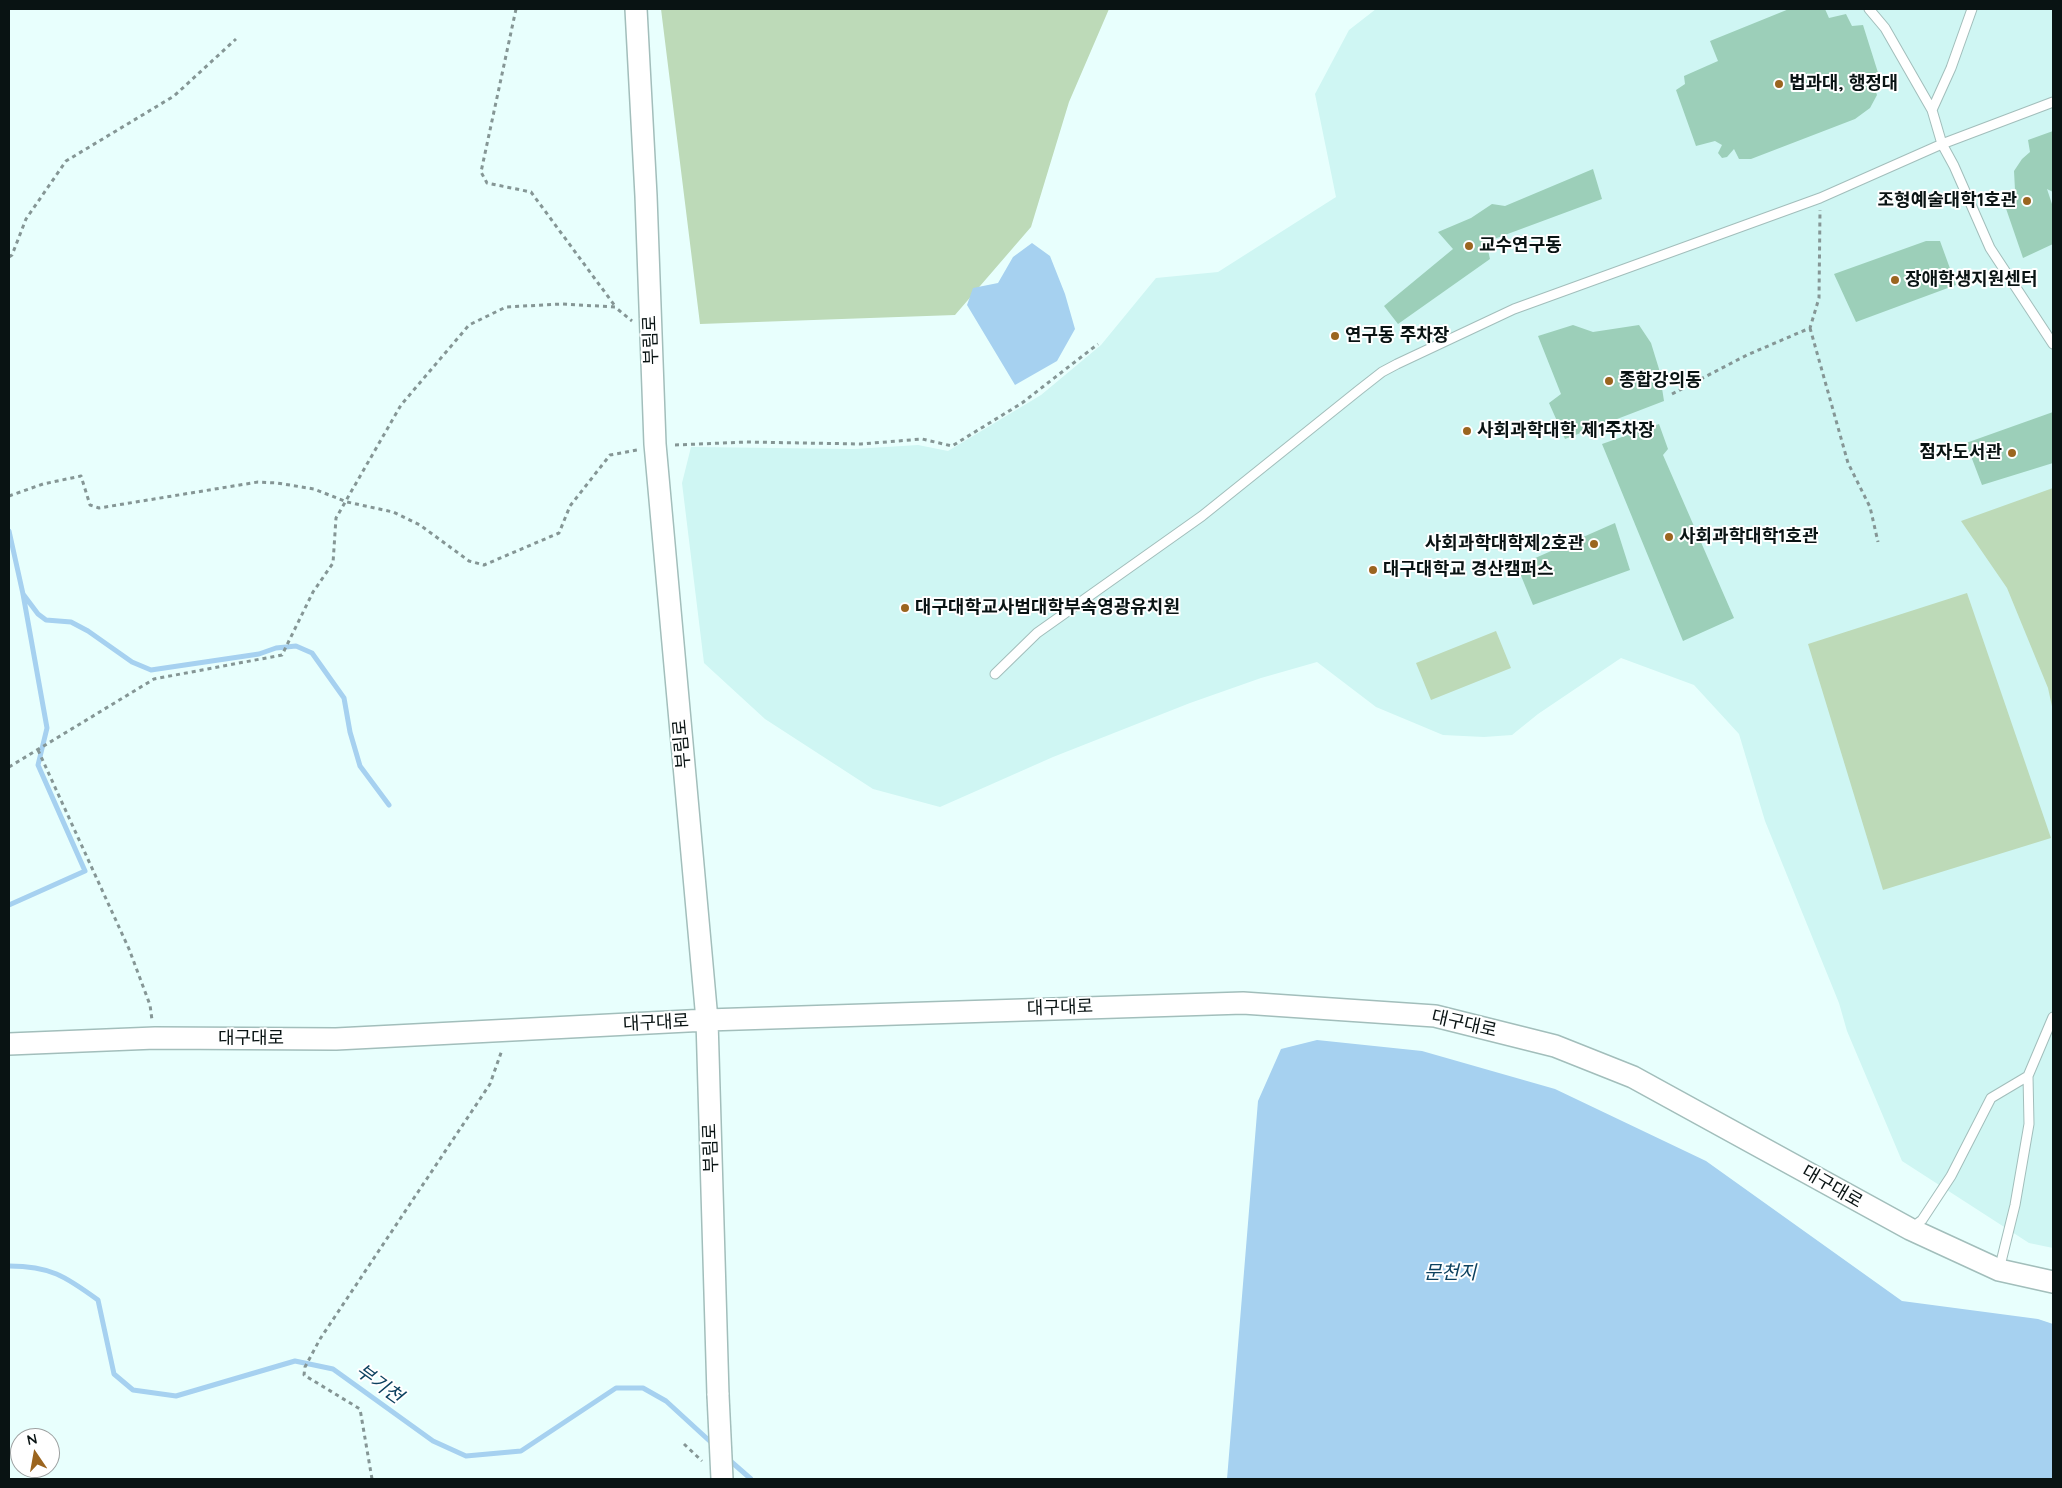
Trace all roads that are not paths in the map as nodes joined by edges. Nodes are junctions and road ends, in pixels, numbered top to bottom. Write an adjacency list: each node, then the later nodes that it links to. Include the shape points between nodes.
1 (636, 9): 10 (street, 부림로, via 655,444)
2 (1870, 9): 5 (lane, via 1885,28)
3 (1972, 9): 5 (lane)
4 (2053, 102): 6 (lane)
5 (1932, 110): 6 (lane)
6 (1942, 144): 7 (lane, via 1990,248); 8 (lane, via 1820,198 1514,310 1390,368 1202,516 1037,633)
7 (2053, 344)
8 (995, 674)
9 (2053, 1017): 12 (lane)
10 (707, 1020): 11 (street, 대구대로, via 336,1039 155,1038); 13 (street, 대구대로, via 1243,1003 1435,1016 1555,1046 1633,1077); 16 (street, 부림로, bridge)
11 (9, 1044)
12 (2028, 1076): 13 (lane, via 1991,1098 1951,1176 1922,1220); 14 (lane, via 2029,1124 2015,1205)
13 (1910, 1230): 14 (street, 대구대로)
14 (1999, 1270): 15 (street, 대구대로)
15 (2053, 1282)
16 (722, 1479)

